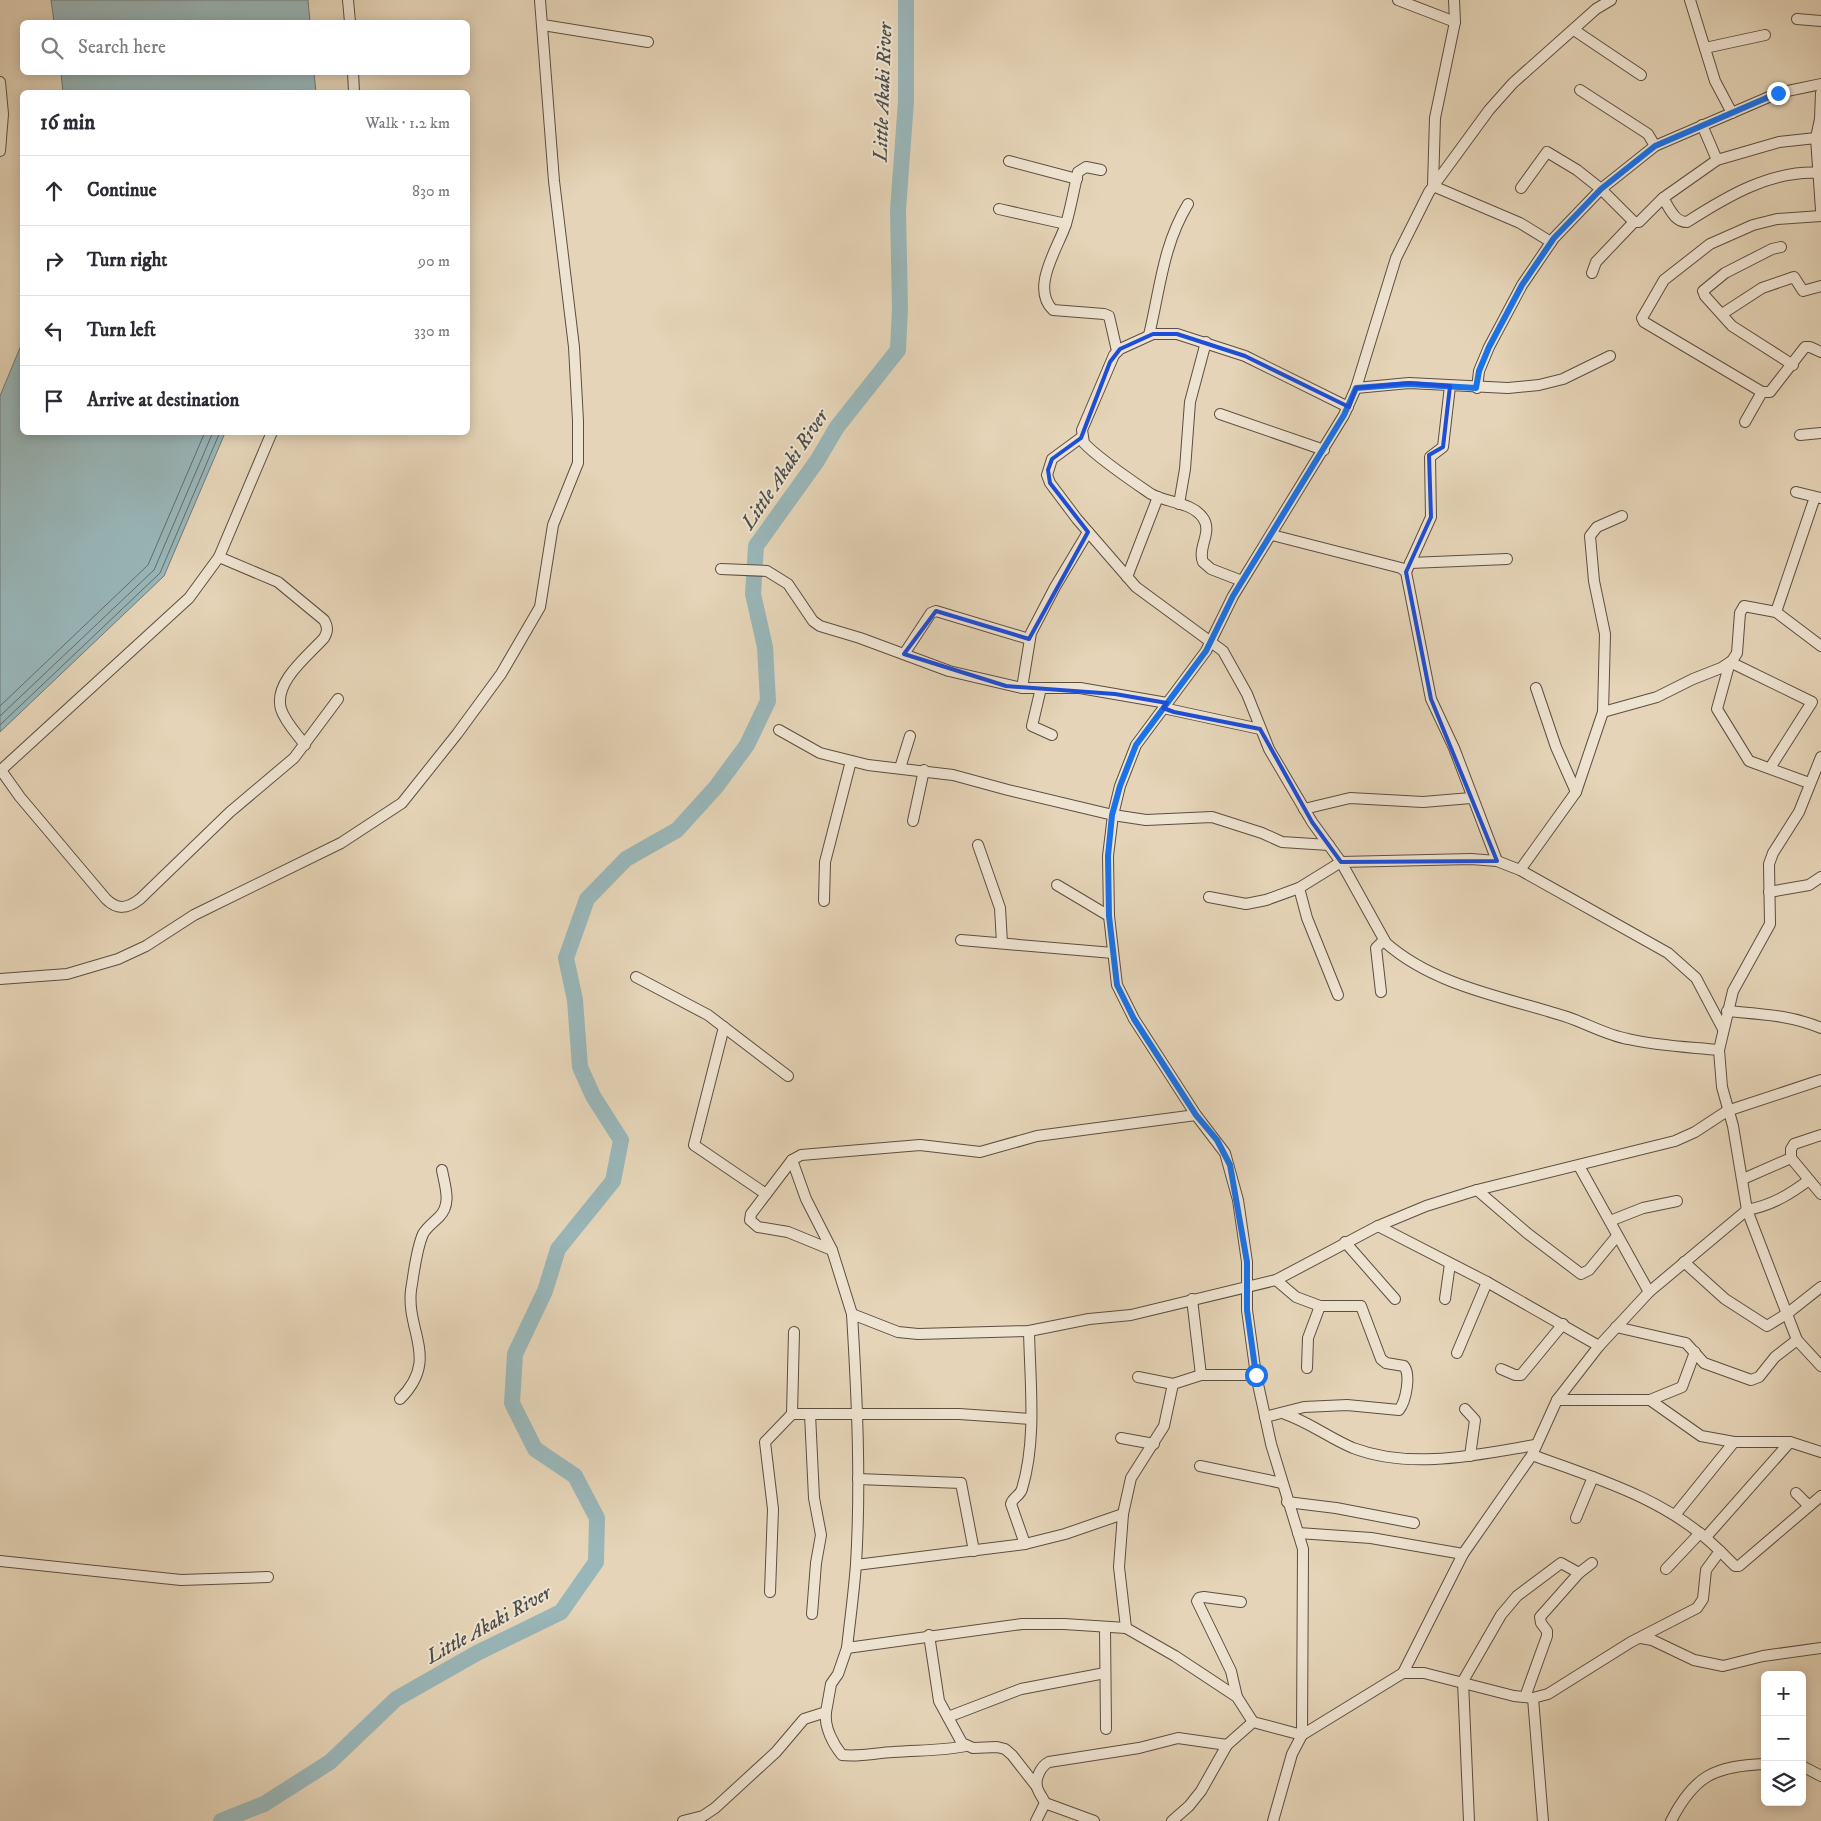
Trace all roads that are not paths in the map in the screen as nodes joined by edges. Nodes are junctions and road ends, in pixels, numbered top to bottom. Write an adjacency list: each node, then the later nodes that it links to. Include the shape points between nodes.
1 (348, 0): 8 (street)
2 (540, 0): 11 (street)
3 (1398, 0): 10 (street)
4 (1454, 0): 10 (street)
5 (1611, 0): 12 (street)
6 (1690, 0): 15 (street)
7 (1797, 19): 9 (street)
8 (350, 20)
9 (1821, 21)
10 (1455, 22): 34 (street, via 1435,118)
11 (543, 25): 14 (street); 126 (street, via 554,182 574,347 578,463 553,525 540,608 501,674 402,803 341,843 194,916 118,959 67,974)
12 (1574, 30): 17 (street); 34 (street, via 1513,83)
13 (1765, 35): 15 (street)
14 (648, 42)
15 (1706, 48): 23 (street, via 1715,81)
16 (353, 75): 20 (street)
17 (1641, 75)
18 (0, 82): 28 (street, via 3,114)
19 (1821, 84): 23 (street, via 1778,93)
20 (354, 90)
21 (1580, 90): 27 (street, via 1648,134)
22 (1821, 94): 24 (street)
23 (1732, 113): 25 (street)
24 (1821, 119): 26 (street)
25 (1702, 125): 27 (street); 29 (street)
26 (1816, 138): 29 (street, via 1779,142); 32 (street)
27 (1655, 146): 36 (street)
28 (0, 151)
29 (1717, 160): 37 (street)
30 (1009, 161): 33 (street)
31 (1101, 170): 33 (street, via 1082,168)
32 (1819, 173): 37 (street, via 1792,174 1761,182 1720,201 1687,222 1677,220); 40 (street)
33 (1076, 179): 43 (street)
34 (1433, 186): 44 (street, via 1520,223); 56 (street, via 1396,258)
35 (1521, 188): 36 (street, via 1547,152 1578,170)
36 (1601, 189): 42 (street); 44 (street)
37 (1663, 198): 42 (street, via 1639,222)
38 (1188, 204): 49 (street, via 1176,224 1164,257)
39 (1000, 210): 43 (street)
40 (1821, 210)
41 (1821, 216): 58 (street, via 1777,219 1753,225 1710,244 1664,280 1642,318)
42 (1634, 222): 46 (street, via 1596,262)
43 (1066, 224): 51 (street, via 1044,282 1050,307 1058,312 1109,316)
44 (1551, 242): 57 (street, via 1522,285 1489,347)
45 (1781, 247): 48 (street, via 1725,273 1704,288 1705,296)
46 (1592, 273)
47 (1821, 286): 48 (street, via 1803,291 1794,277 1762,288)
48 (1722, 314): 54 (street, via 1732,326)
49 (1148, 335): 50 (street, via 1177,334); 51 (street)
50 (1206, 342): 59 (street, via 1259,362); 70 (street, via 1190,402)
51 (1117, 352): 65 (street, via 1110,362)
52 (1821, 352): 54 (street, via 1805,347)
53 (1610, 356): 57 (street, via 1549,383)
54 (1793, 365): 58 (street, via 1770,392)
55 (1450, 386): 56 (street, via 1409,384); 57 (street); 76 (street, via 1443,447 1430,457 1431,517)
56 (1356, 388): 59 (street)
57 (1476, 388)
58 (1762, 392): 61 (street)
59 (1348, 406): 66 (street)
60 (1220, 414): 66 (street)
61 (1745, 422)
62 (1821, 433): 64 (street)
63 (271, 435): 74 (street)
64 (1800, 435)
65 (1082, 437): 68 (street, via 1088,448); 72 (street, via 1052,460 1047,475)
66 (1324, 450): 73 (street)
67 (1796, 492): 69 (street)
68 (1158, 497): 70 (street); 78 (street)
69 (1818, 498): 80 (street)
70 (1179, 504): 79 (street, via 1202,516 1205,522 1203,562 1211,569)
71 (1622, 516): 91 (street, via 1597,527 1590,536 1594,581 1605,634)
72 (1088, 532): 78 (street); 81 (street, via 1055,586)
73 (1272, 535): 76 (street); 79 (street)
74 (219, 557): 96 (street, via 278,582 327,625 324,638 291,674 281,694 281,710); 102 (street, via 190,598)
75 (1507, 559): 76 (street)
76 (1408, 568): 105 (street, via 1431,699 1454,748)
77 (724, 569): 84 (street, via 767,572 788,584 813,621 820,626)
78 (1127, 577): 82 (street)
79 (1242, 581): 82 (street)
80 (1776, 612): 83 (street); 85 (street, via 1748,606 1741,608 1737,652)
81 (1029, 639): 84 (street, via 936,611 931,613); 86 (street)
82 (1210, 643): 90 (street); 92 (street, via 1223,651 1248,694)
83 (1821, 646)
84 (904, 654): 86 (street, via 949,671)
85 (1730, 662): 91 (street, via 1658,697); 100 (street, via 1717,709 1749,761); 100 (street, via 1812,702)
86 (1022, 688): 87 (street)
87 (1041, 688): 90 (street, via 1080,688); 94 (street, via 1032,726)
88 (1536, 688): 104 (street, via 1556,747)
89 (338, 699): 96 (street)
90 (1165, 705): 92 (street); 107 (street, via 1136,745)
91 (1604, 712): 104 (street)
92 (1260, 728): 106 (street)
93 (779, 730): 98 (street, via 820,753)
94 (1052, 735)
95 (910, 736): 99 (street)
96 (305, 745): 102 (street, via 140,899 119,908 106,899)
97 (1821, 756): 103 (street)
98 (851, 761): 99 (street); 119 (street, via 825,862)
99 (900, 768): 101 (street)
100 (1770, 768): 103 (street)
101 (924, 770): 107 (street, via 953,774); 108 (street)
102 (1, 771)
103 (1809, 783): 117 (street, via 1800,812 1773,853 1769,864)
104 (1576, 792): 113 (street)
105 (1471, 798): 106 (street, via 1423,802 1350,798); 111 (street)
106 (1304, 809): 110 (street)
107 (1112, 815): 110 (street, via 1146,820 1212,817 1282,842); 120 (street, via 1108,856)
108 (913, 821)
109 (978, 845): 123 (street, via 1000,908)
110 (1329, 845): 112 (street)
111 (1497, 861): 112 (street); 113 (street)
112 (1341, 862): 116 (street); 122 (street)
113 (1520, 870): 132 (street, via 1674,957 1696,978)
114 (1821, 877): 117 (street, via 1809,885)
115 (1057, 885): 120 (street)
116 (1299, 888): 118 (street, via 1246,904); 128 (street)
117 (1769, 892): 129 (street, via 1770,924 1733,991)
118 (1210, 897)
119 (824, 901)
120 (1109, 916): 124 (street)
121 (961, 940): 123 (street)
122 (1384, 940): 127 (street, via 1376,948); 133 (street, via 1396,952 1428,970 1491,995 1565,1016 1630,1040)
123 (1002, 943): 124 (street)
124 (1112, 953): 137 (street, via 1117,985 1124,1003)
125 (636, 977): 130 (street, via 708,1015)
126 (0, 979)
127 (1381, 992)
128 (1338, 996)
129 (1727, 1010): 131 (street, via 1788,1018); 132 (street)
130 (724, 1027): 134 (street); 147 (street, via 694,1145)
131 (1821, 1028)
132 (1723, 1029): 133 (street)
133 (1719, 1050): 136 (street)
134 (788, 1076)
135 (1821, 1080): 136 (street)
136 (1727, 1110): 141 (street, via 1695,1132 1675,1141); 143 (street)
137 (1196, 1115): 140 (street, via 1037,1136 980,1152 920,1145 810,1152); 159 (street, via 1217,1140 1230,1165 1242,1227)
138 (1821, 1135): 139 (street, via 1794,1144)
139 (1791, 1158): 143 (street); 144 (street)
140 (792, 1160): 147 (street); 154 (street, via 806,1199)
141 (1579, 1166): 145 (street); 150 (street)
142 (442, 1170): 183 (street, via 447,1199 445,1209 423,1235 411,1291 410,1302 420,1352 417,1377)
143 (1743, 1179): 149 (street)
144 (1809, 1180): 146 (street); 149 (street, via 1782,1198)
145 (1477, 1190): 151 (street); 152 (street, via 1581,1274)
146 (1820, 1193)
147 (766, 1194): 154 (street, via 751,1214 752,1224 788,1232)
148 (1677, 1201): 150 (street, via 1643,1208)
149 (1747, 1210): 155 (street); 166 (street)
150 (1610, 1221): 152 (street)
151 (1378, 1226): 153 (street); 156 (street)
152 (1616, 1236): 161 (street)
153 (1345, 1242): 157 (street); 164 (street)
154 (832, 1250): 167 (street)
155 (1684, 1262): 161 (street); 166 (street, via 1725,1298 1763,1325 1770,1325)
156 (1450, 1264): 158 (street); 162 (street)
157 (1276, 1280): 159 (street); 165 (street, via 1296,1298)
158 (1487, 1282): 168 (street); 175 (street)
159 (1248, 1286): 163 (street); 180 (street, via 1249,1334)
160 (1821, 1287): 166 (street)
161 (1649, 1292): 169 (street)
162 (1445, 1298)
163 (1192, 1299): 170 (street, via 1131,1315 1089,1319); 179 (street)
164 (1395, 1299)
165 (1320, 1306): 177 (street, via 1308,1338); 190 (street, via 1361,1306 1381,1359 1406,1368 1402,1407 1393,1411 1347,1405 1304,1407)
166 (1788, 1313): 172 (street)
167 (852, 1314): 170 (street, via 898,1332 918,1334); 189 (street)
168 (1563, 1324): 173 (street); 178 (street, via 1521,1375)
169 (1616, 1327): 173 (street); 174 (street, via 1686,1343)
170 (1029, 1331): 192 (street)
171 (794, 1332): 187 (street)
172 (1797, 1340): 174 (street, via 1775,1357 1755,1380 1704,1363); 176 (street)
173 (1599, 1346): 184 (street)
174 (1695, 1352): 185 (street, via 1682,1387)
175 (1458, 1353)
176 (1821, 1366)
177 (1307, 1368)
178 (1501, 1369)
179 (1201, 1375): 180 (street); 182 (street)
180 (1256, 1375): 191 (street)
181 (1138, 1377): 182 (street)
182 (1172, 1384): 196 (street, via 1164,1426)
183 (400, 1399)
184 (1557, 1400): 185 (street); 197 (street)
185 (1650, 1400): 194 (street, via 1701,1436)
186 (1465, 1409): 199 (street, via 1475,1420)
187 (792, 1414): 188 (street); 224 (street, via 768,1437 764,1448 773,1509)
188 (810, 1414): 189 (street); 226 (street, via 814,1498 821,1535)
189 (858, 1414): 192 (street, via 959,1414); 202 (street)
190 (1285, 1414): 191 (street); 199 (street, via 1314,1425 1351,1447 1375,1455 1409,1459)
191 (1265, 1417): 203 (street)
192 (1031, 1419): 214 (street, via 1022,1489 1011,1504)
193 (1121, 1438): 196 (street)
194 (1734, 1442): 195 (street); 209 (street)
195 (1790, 1442): 198 (street); 213 (street)
196 (1154, 1444): 208 (street, via 1132,1478)
197 (1534, 1450): 199 (street); 201 (street); 217 (street)
198 (1821, 1452)
199 (1470, 1456)
200 (1200, 1466): 203 (street)
201 (1592, 1477): 209 (street, via 1641,1495); 210 (street)
202 (858, 1479): 215 (street, via 961,1483); 220 (street)
203 (1282, 1483): 206 (street)
204 (1796, 1493): 207 (street)
205 (1821, 1496): 207 (street)
206 (1287, 1502): 211 (street); 212 (street)
207 (1809, 1506): 216 (street, via 1739,1566)
208 (1123, 1514): 214 (street); 228 (street, via 1119,1567)
209 (1675, 1515): 213 (street)
210 (1576, 1518)
211 (1414, 1523)
212 (1298, 1533): 217 (street, via 1372,1538); 242 (street, via 1303,1550)
213 (1703, 1535): 216 (street); 221 (street)
214 (1025, 1544): 215 (street)
215 (974, 1551): 220 (street)
216 (1720, 1551): 230 (street, via 1706,1570 1701,1604)
217 (1463, 1554): 234 (street)
218 (0, 1561): 223 (street, via 180,1580)
219 (1592, 1563): 222 (street)
220 (856, 1565): 231 (street)
221 (1666, 1569)
222 (1579, 1573): 235 (street, via 1561,1563 1517,1596 1489,1632); 237 (street, via 1540,1617 1547,1636)
223 (268, 1577)
224 (770, 1592)
225 (1241, 1602): 236 (street, via 1204,1597 1197,1601 1230,1670)
226 (812, 1614)
227 (1104, 1627): 228 (street); 229 (street, via 1022,1624); 233 (street)
228 (1126, 1628): 236 (street)
229 (929, 1636): 231 (street); 239 (street, via 936,1691)
230 (1642, 1638): 232 (street, via 1694,1660 1723,1666 1762,1656); 237 (street, via 1548,1694)
231 (847, 1648): 238 (street, via 831,1684)
232 (1821, 1648)
233 (1105, 1673): 239 (street, via 1021,1689); 241 (street)
234 (1403, 1673): 235 (street, via 1424,1673); 242 (street)
235 (1463, 1681): 237 (street); 255 (street)
236 (1237, 1697): 240 (street)
237 (1529, 1697): 256 (street)
238 (826, 1712): 244 (street, via 829,1732 842,1755 856,1757); 250 (street, via 804,1719 776,1752 715,1808 702,1816)
239 (948, 1717): 244 (street)
240 (1253, 1722): 242 (street); 243 (street)
241 (1106, 1729)
242 (1302, 1735): 254 (street, via 1292,1754)
243 (1227, 1745): 248 (street, via 1178,1738 1139,1748 1049,1762 1040,1771); 253 (street, via 1201,1791 1190,1806)
244 (966, 1746): 248 (street, via 1005,1749)
245 (1761, 1765): 257 (street, via 1710,1774 1696,1783)
246 (1806, 1768): 247 (street)
247 (1821, 1776)
248 (1037, 1787): 249 (street)
249 (1044, 1803): 251 (street); 252 (street)
250 (683, 1821)
251 (1036, 1821)
252 (1094, 1821)
253 (1172, 1821)
254 (1273, 1821)
255 (1469, 1821)
256 (1543, 1821)
257 (1670, 1821)

